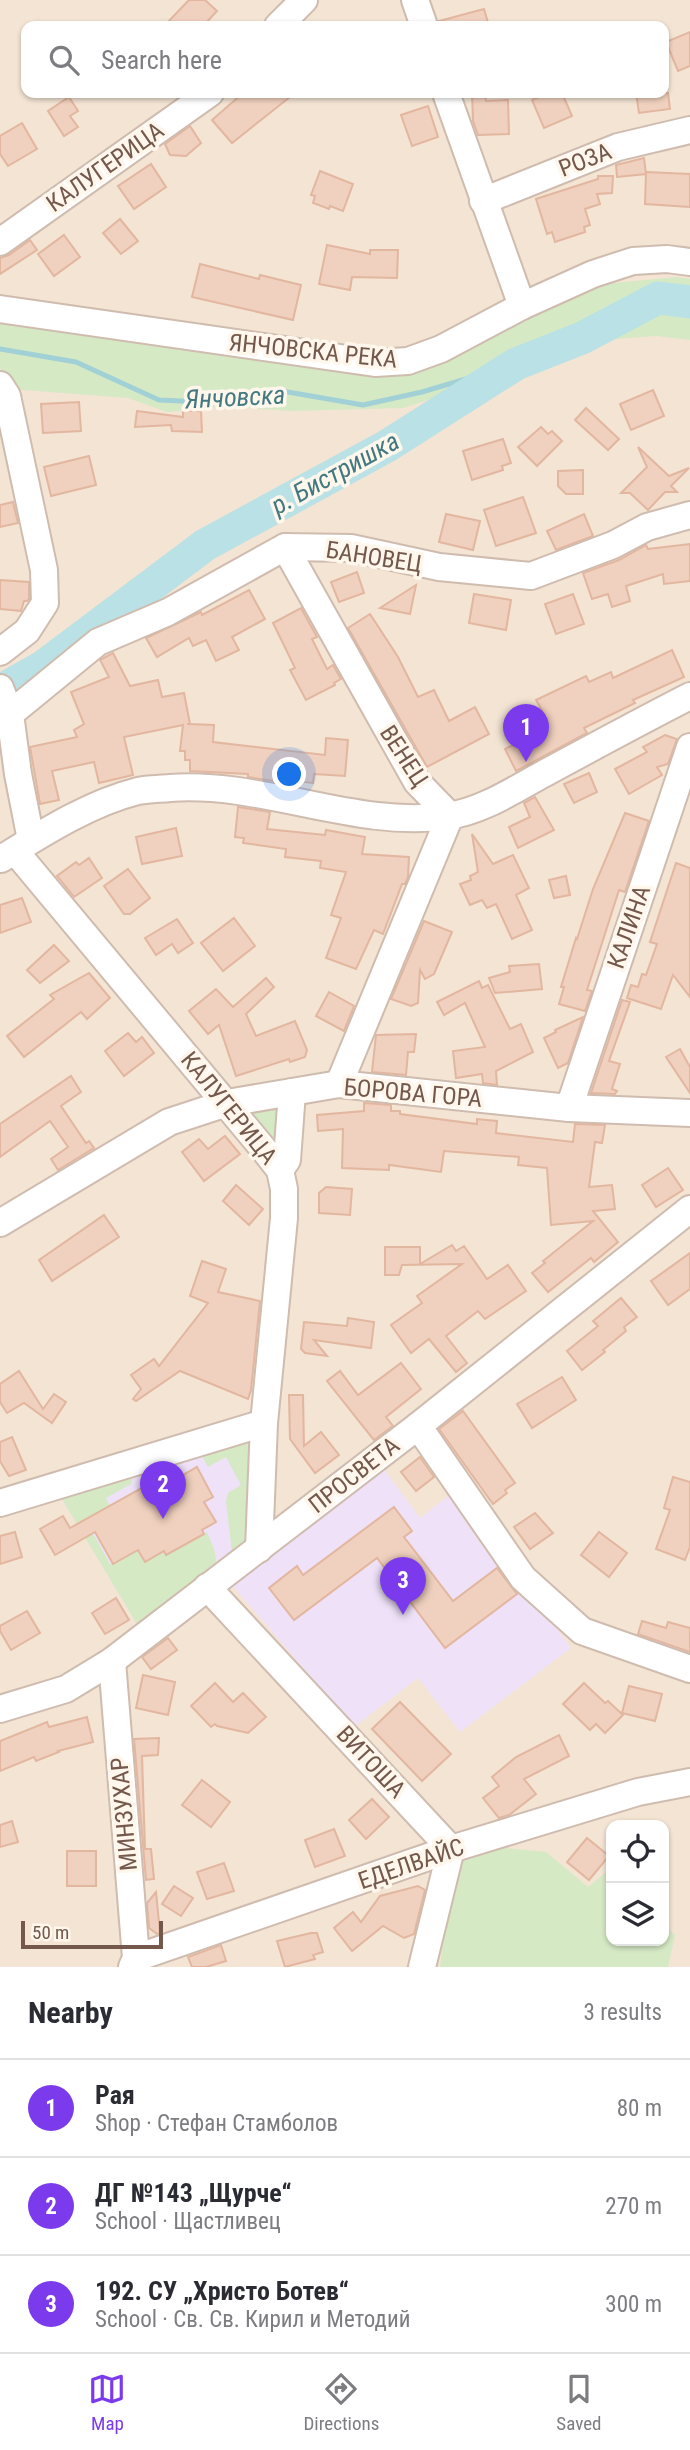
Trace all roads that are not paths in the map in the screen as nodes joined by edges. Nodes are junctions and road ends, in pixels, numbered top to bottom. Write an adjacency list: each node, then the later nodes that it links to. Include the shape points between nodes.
1 (304, 0): 3 (street)
2 (415, 0): 4 (street)
3 (283, 21)
4 (422, 21)
5 (203, 98): 9 (street, КАЛУГЕРИЦА)
6 (448, 98): 8 (street)
7 (690, 130): 8 (street, РОЗА, via 618,148)
8 (483, 201): 11 (street)
9 (0, 242)
10 (690, 262): 11 (street, ЯНЧОВСКА РЕКА, via 633,261)
11 (522, 306): 12 (street, ЯНЧОВСКА РЕКА, via 441,349 408,361 375,363)
12 (0, 309)
13 (0, 385): 16 (street, via 7,396 44,570 45,603 27,631)
14 (690, 515): 15 (street, БАНОВЕЦ, via 648,527 531,576 439,567 351,548)
15 (285, 547): 18 (street, БАНОВЕЦ, via 168,612 97,642); 20 (street, ВЕНЕЦ, via 417,782)
16 (0, 652)
17 (690, 696): 20 (street, via 488,803)
18 (5, 701): 21 (street, КАЛУГЕРИЦА, via 18,774)
19 (690, 747): 25 (street, КАЛИНА)
20 (450, 816): 21 (street, via 398,817 223,788 185,787 139,791 90,809); 22 (street)
21 (15, 850): 24 (street, КАЛУГЕРИЦА)
22 (339, 1084): 23 (street, БОРОВА ГОРА); 25 (street, БОРОВА ГОРА)
23 (292, 1092): 24 (street, БОРОВА ГОРА); 27 (street, via 287,1160)
24 (227, 1103): 27 (street, КАЛУГЕРИЦА); 29 (street, БОРОВА ГОРА, via 169,1122)
25 (569, 1108): 26 (street, БОРОВА ГОРА)
26 (690, 1113)
27 (280, 1170): 30 (street, КАЛУГЕРИЦА, via 284,1219)
28 (690, 1209): 31 (street, ПРОСВЕТА)
29 (0, 1223)
30 (264, 1423): 32 (street); 33 (street, КАЛУГЕРИЦА)
31 (418, 1426): 33 (street, ПРОСВЕТА); 36 (street, via 523,1578 582,1631)
32 (0, 1503)
33 (259, 1549): 34 (street, ПРОСВЕТА)
34 (207, 1587): 35 (street, ПРОСВЕТА); 39 (street, ВИТОША)
35 (112, 1661): 37 (street, ПРОСВЕТА, via 66,1689); 40 (street, МИНЗУХАР)
36 (690, 1669)
37 (0, 1709)
38 (690, 1782): 39 (street, ЕДЕЛВАЙС, via 638,1792)
39 (452, 1849): 40 (street, ЕДЕЛВАЙС); 41 (street)
40 (134, 1962)
41 (422, 1967)

